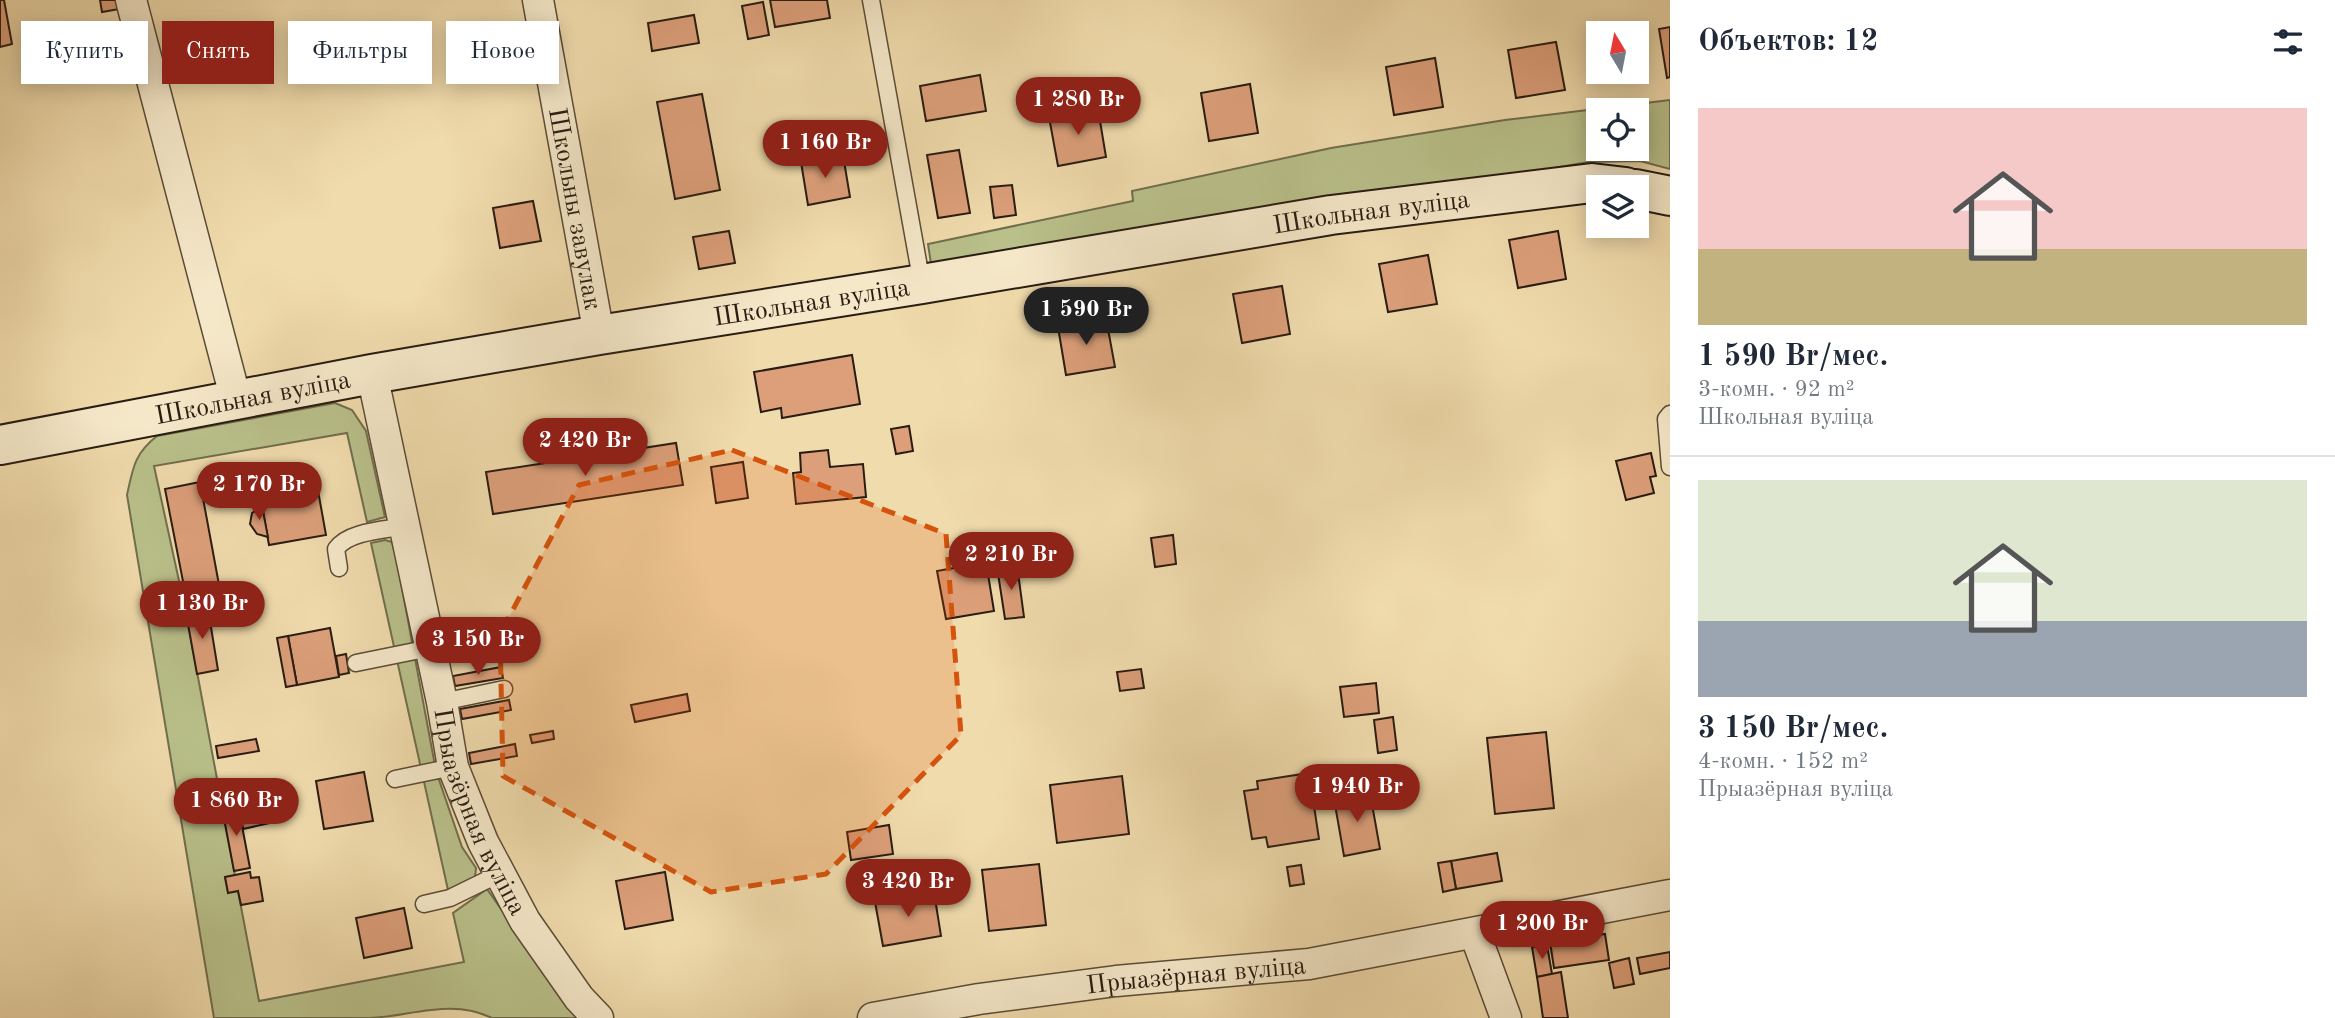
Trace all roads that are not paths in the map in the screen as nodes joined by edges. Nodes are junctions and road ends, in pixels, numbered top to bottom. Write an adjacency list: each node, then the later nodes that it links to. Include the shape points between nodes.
1 (131, 0): 10 (street)
2 (538, 0): 8 (street, Школьны завулак)
3 (871, 0): 7 (lane)
4 (1586, 184): 7 (main road, Школьная вуліца, via 1331,215)
5 (1649, 192): 6 (main road)
6 (1670, 196)
7 (922, 284): 8 (main road, Школьная вуліца)
8 (599, 335): 9 (main road, Школьная вуліца)
9 (372, 374): 10 (main road, Школьная вуліца); 14 (street, Прыазёрная вуліца)
10 (236, 400): 12 (main road, Школьная вуліца)
11 (1670, 414): 13 (lane, via 1666,419)
12 (0, 445)
13 (1670, 467)
14 (406, 526): 15 (lane, via 341,541 336,549); 16 (street, Прыазёрная вуліца)
15 (339, 568)
16 (430, 648): 17 (lane); 19 (street, Прыазёрная вуліца)
17 (356, 663)
18 (504, 689): 19 (lane)
19 (442, 702): 20 (street, Прыазёрная вуліца)
20 (453, 767): 21 (lane); 22 (street, Прыазёрная вуліца)
21 (395, 779)
22 (499, 874): 24 (lane, via 450,898); 26 (street, Прыазёрная вуліца, via 538,943)
23 (1670, 895): 25 (street, Прыазёрная вуліца)
24 (424, 904)
25 (1475, 934): 27 (street, Прыазёрная вуліца, via 1310,964 1116,981); 28 (street)
26 (598, 1018)
27 (873, 1018)
28 (1506, 1018)

